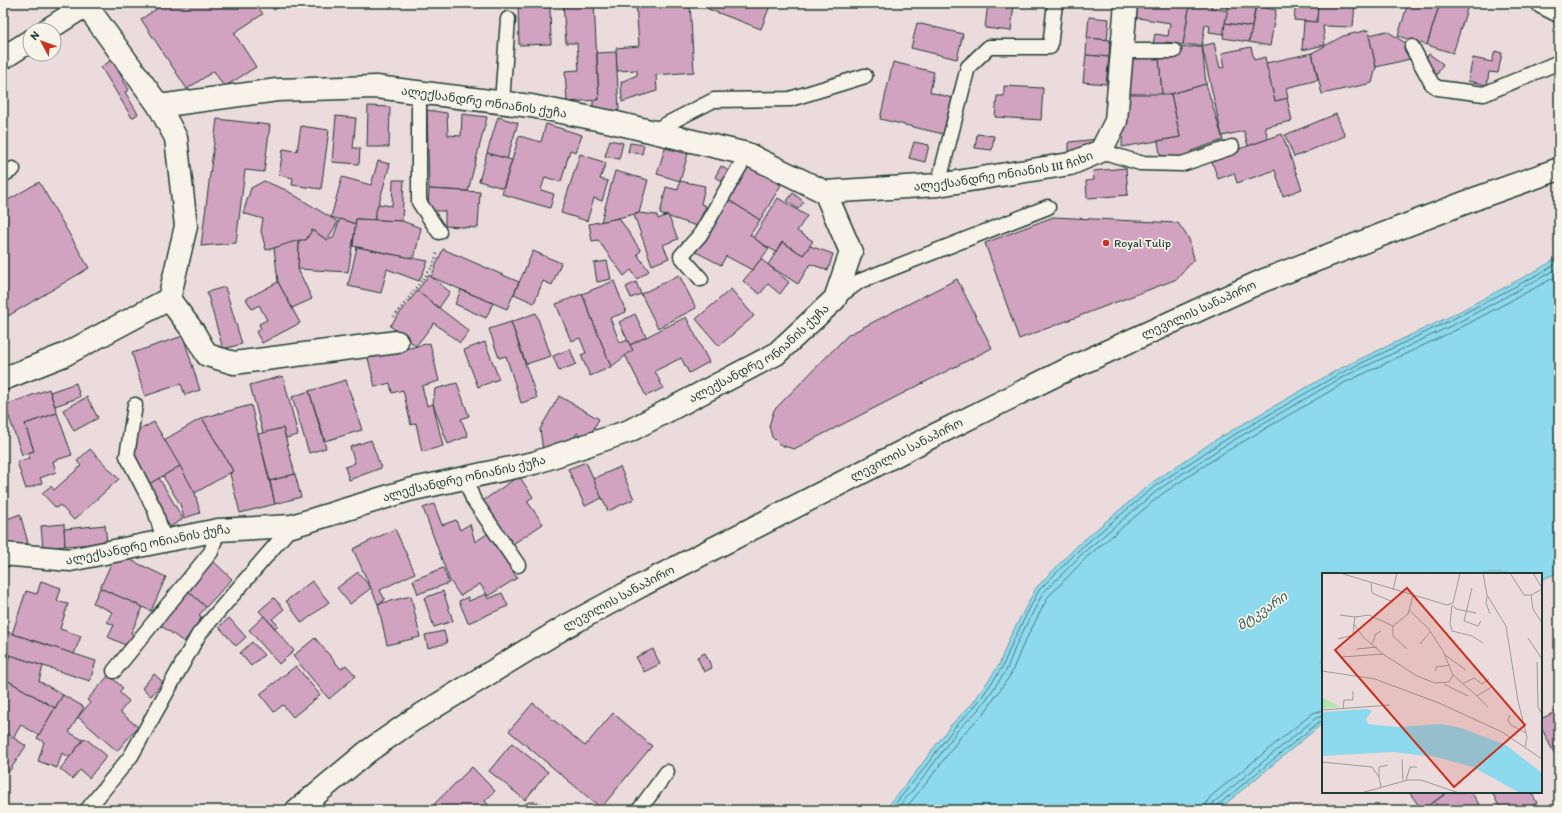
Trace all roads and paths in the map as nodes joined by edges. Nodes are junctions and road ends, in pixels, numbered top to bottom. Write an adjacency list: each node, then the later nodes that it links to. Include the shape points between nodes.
1 (1055, 3): 23 (lane, via 1050,46 989,47 968,67)
2 (1126, 3): 10 (street, ალექსანდრე ონიანის III ჩიხი)
3 (1543, 3): 5 (street)
4 (88, 4): 7 (street); 17 (street)
5 (1559, 11)
6 (508, 20): 16 (lane)
7 (60, 22)
8 (22, 46): 12 (street)
9 (1412, 47): 13 (lane, via 1432,84 1438,88 1484,94)
10 (1122, 50): 11 (lane); 20 (street, ალექსანდრე ონიანის III ჩიხი, via 1116,121)
11 (1174, 51)
12 (3, 58)
13 (1559, 62)
14 (865, 76): 18 (lane, via 790,100 714,100)
15 (419, 93): 16 (street, ალექსანდრე ონიანის ქუჩა); 17 (street, ალექსანდრე ონიანის ქუჩა, via 376,87 277,90); 26 (lane, via 419,202)
16 (502, 102): 18 (street, ალექსანდრე ონიანის ქუჩა)
17 (159, 106): 28 (street, via 176,138 186,226)
18 (653, 131): 21 (street, ალექსანდრე ონიანის ქუჩა)
19 (1232, 147): 20 (lane, via 1182,164 1140,163)
20 (1101, 151): 23 (street, ალექსანდრე ონიანის III ჩიხი, via 1070,164)
21 (747, 154): 24 (street, ალექსანდრე ონიანის ქუჩა); 27 (lane, via 700,235 681,256)
22 (1559, 169): 43 (street, ლევილის სანაპირო, via 1262,281 1062,372 933,436 565,627 413,720 367,752)
23 (938, 185): 24 (street, ალექსანდრე ონიანის III ჩიხი)
24 (825, 192): 29 (street, ალექსანდრე ონიანის ქუჩა, via 851,252)
25 (1048, 207): 29 (lane, via 860,281)
26 (439, 232): 31 (path, via 441,236 433,266)
27 (701, 279)
28 (169, 299): 31 (street, via 207,355 234,363); 32 (street, via 64,355)
29 (835, 299): 34 (street, ალექსანდრე ონიანის ქუჩა, via 776,354 629,431 534,463)
30 (396, 342): 31 (street)
31 (373, 345)
32 (3, 379)
33 (135, 405): 37 (lane, via 127,456 154,510)
34 (465, 478): 35 (street, ალექსანდრე ონიანის ქუჩა, via 409,490); 39 (lane, via 473,498)
35 (292, 526): 36 (street, ალექსანდრე ონიანის ქუჩა); 42 (lane, via 199,634 131,756)
36 (218, 530): 37 (street, ალექსანდრე ონიანის ქუჩა); 40 (lane, via 211,552)
37 (164, 541): 38 (street, ალექსანდრე ონიანის ქუჩა, via 70,560)
38 (3, 554)
39 (518, 565)
40 (114, 671)
41 (667, 772): 44 (lane)
42 (87, 810)
43 (297, 810)
44 (639, 810)

